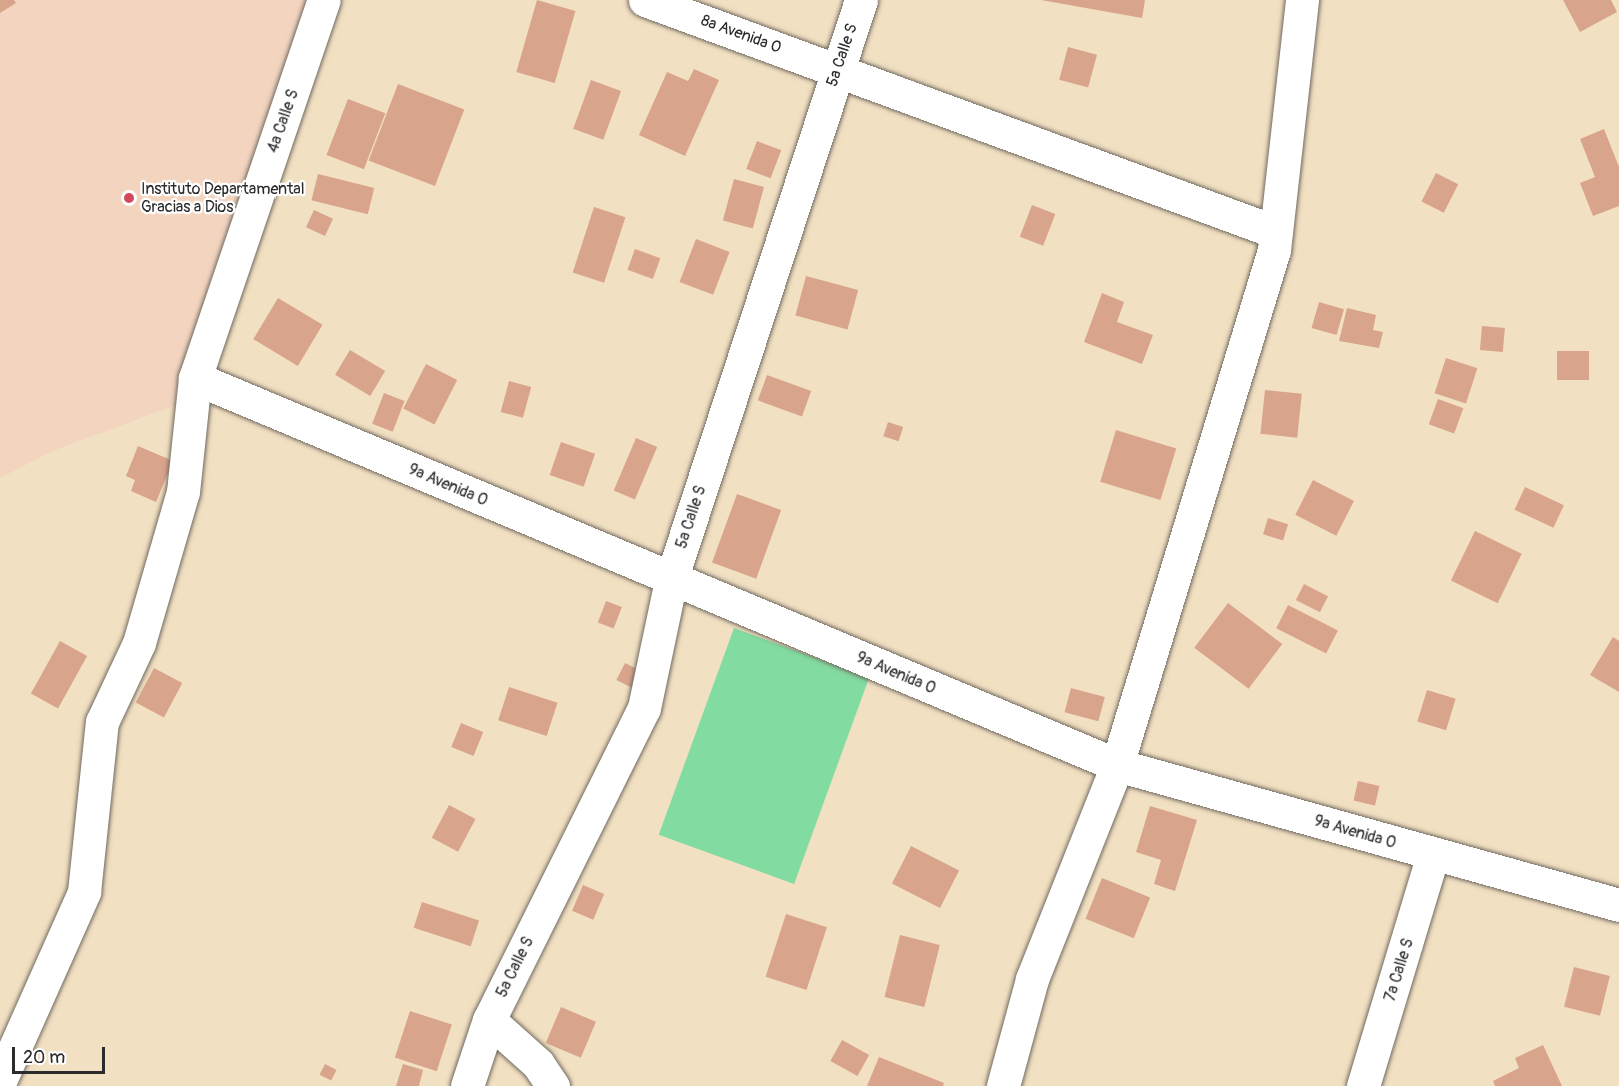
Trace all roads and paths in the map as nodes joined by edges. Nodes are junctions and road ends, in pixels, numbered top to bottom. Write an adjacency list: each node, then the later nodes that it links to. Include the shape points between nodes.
1 (324, 0): 7 (street, 4a Calle S)
2 (645, 0): 5 (street, 8a Avenida O)
3 (861, 0): 5 (street, 5a Calle S)
4 (1302, 0): 6 (street)
5 (837, 68): 6 (street, 8a Avenida O); 8 (street, 5a Calle S)
6 (1276, 232): 9 (street)
7 (195, 378): 8 (street, 9a Avenida O); 13 (street, 4a Calle S, via 183,492 139,643 102,722 84,892)
8 (671, 580): 9 (street, 9a Avenida O); 12 (street, 5a Calle S, via 644,708)
9 (1117, 765): 10 (street, 9a Avenida O); 16 (street, via 1032,979)
10 (1433, 854): 11 (street, 9a Avenida O); 17 (street, 7a Calle S)
11 (1619, 904)
12 (489, 1020): 14 (street, 5a Calle S); 15 (street, via 538,1064)
13 (0, 1081)
14 (468, 1086)
15 (553, 1086)
16 (1003, 1086)
17 (1364, 1086)

